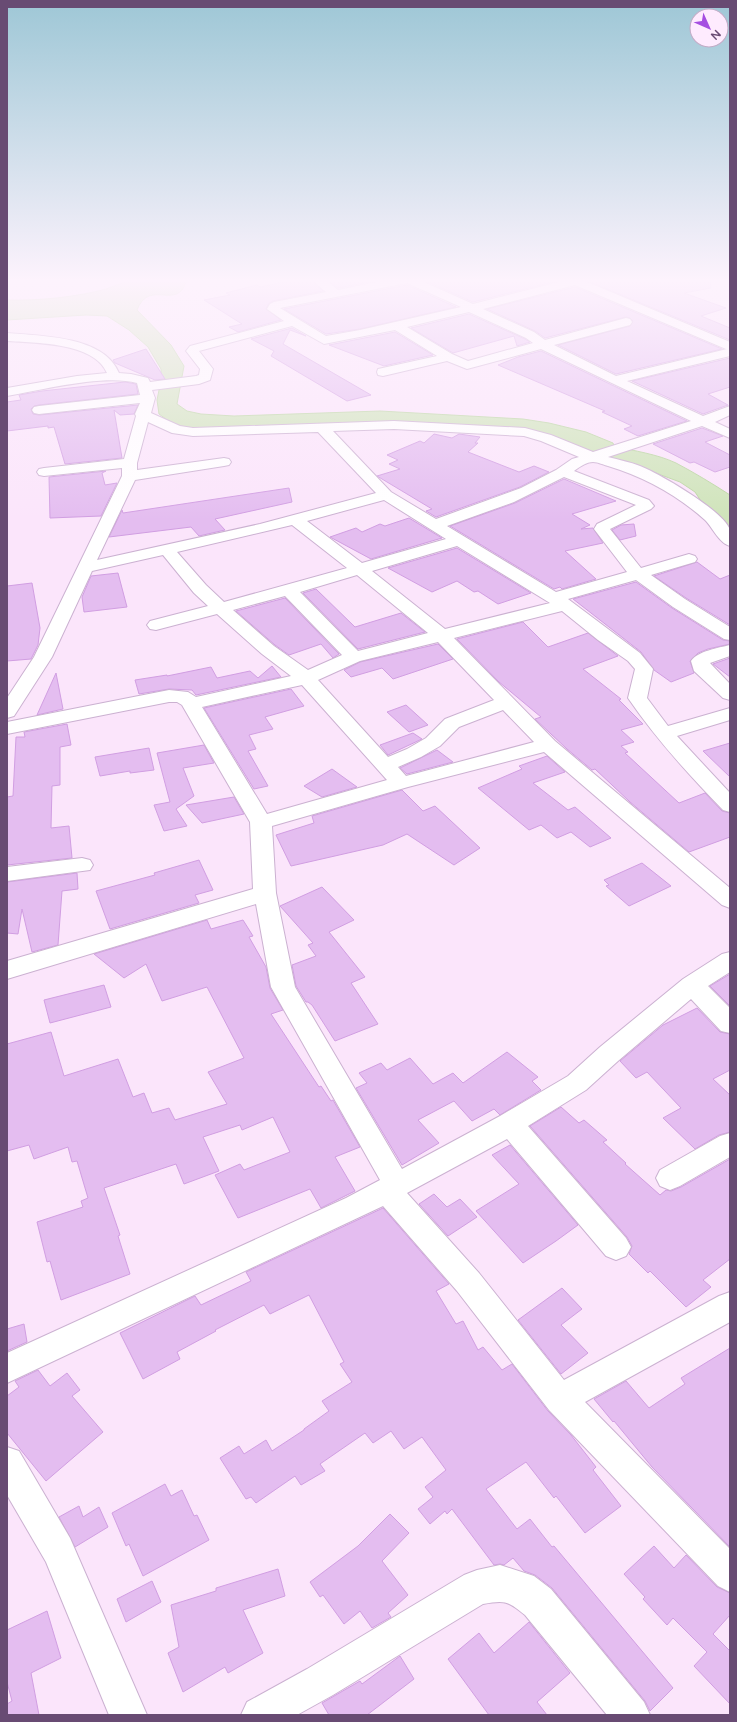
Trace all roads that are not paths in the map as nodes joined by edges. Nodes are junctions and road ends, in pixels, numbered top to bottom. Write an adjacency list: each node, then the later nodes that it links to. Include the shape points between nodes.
1 (102, 359): 9 (street)
2 (199, 359): 12 (street, via 207,372 202,378 162,385)
3 (438, 359): 8 (street)
4 (453, 359): 5 (street, via 463,364)
5 (489, 359)
6 (572, 359): 10 (street)
7 (700, 359): 10 (street)
8 (383, 372)
9 (114, 376): 11 (street); 12 (street, via 137,378 143,381)
10 (614, 380): 16 (street)
11 (7, 392)
12 (147, 392): 13 (street); 15 (street)
13 (39, 410)
14 (730, 410): 16 (street)
15 (142, 414): 17 (street, via 177,430 193,432); 21 (street)
16 (704, 421): 18 (street); 19 (street)
17 (322, 428): 19 (street, via 394,425 524,432); 24 (street)
18 (730, 434)
19 (597, 455): 23 (street, via 577,462); 28 (street, via 660,481 706,513)
20 (224, 462): 21 (street)
21 (129, 469): 22 (street); 31 (street)
22 (44, 472)
23 (564, 472): 26 (street, via 508,500); 33 (street, via 644,503 646,506 602,529)
24 (386, 495): 25 (street); 26 (street)
25 (294, 519): 29 (street); 32 (street)
26 (434, 525): 27 (street)
27 (459, 540): 32 (street); 35 (street)
28 (730, 541)
29 (166, 550): 31 (street); 36 (street)
30 (689, 559): 33 (street)
31 (85, 568): 46 (street, via 43,657)
32 (361, 570): 34 (street); 38 (street)
33 (637, 573): 35 (street); 39 (street)
34 (289, 590): 36 (street); 41 (street)
35 (559, 602): 38 (street); 49 (street, via 618,644 644,668 637,698)
36 (220, 608): 37 (street); 42 (street, via 268,650)
37 (156, 625)
38 (441, 635): 41 (street); 44 (street)
39 (730, 635)
40 (730, 650): 43 (street, via 708,657 700,661 700,664)
41 (354, 656): 42 (street)
42 (306, 678): 45 (street); 51 (street)
43 (730, 694)
44 (507, 702): 50 (street); 51 (street, via 452,723 433,742)
45 (190, 704): 48 (street, via 181,696 169,696); 54 (street)
46 (7, 712)
47 (730, 714): 49 (street)
48 (7, 728)
49 (664, 734): 53 (street)
50 (548, 744): 52 (street); 58 (street)
51 (386, 765): 52 (street)
52 (401, 783): 54 (street)
53 (730, 805)
54 (261, 822): 57 (street)
55 (82, 865): 56 (street)
56 (7, 874)
57 (265, 893): 60 (street); 66 (street, via 283,987)
58 (730, 900)
59 (730, 960): 61 (street)
60 (7, 970)
61 (692, 985): 62 (street); 63 (street, via 577,1083)
62 (730, 1024)
63 (510, 1124): 66 (street); 67 (street)
64 (730, 1144): 65 (street)
65 (670, 1178)
66 (392, 1188): 69 (street); 70 (street)
67 (616, 1247)
68 (730, 1306): 70 (street)
69 (7, 1368)
70 (560, 1399): 72 (street)
71 (7, 1463): 73 (street, via 58,1550)
72 (730, 1574)
73 (128, 1715)
74 (260, 1715): 75 (street, via 477,1588 500,1583 521,1589 538,1602)
75 (631, 1715)

